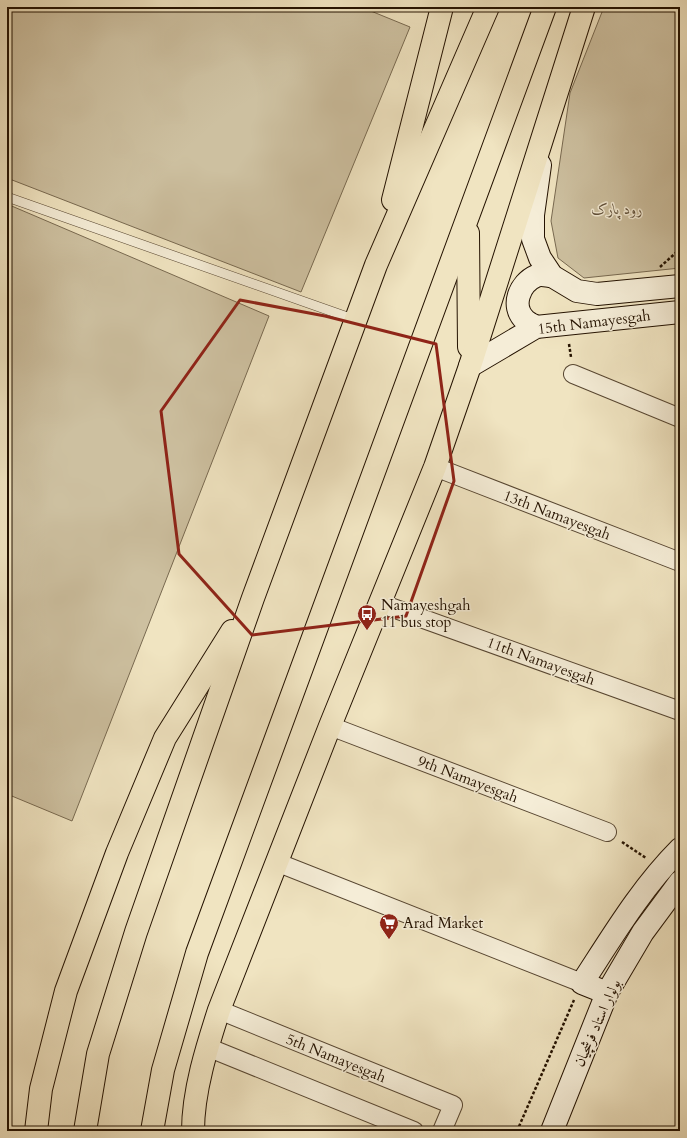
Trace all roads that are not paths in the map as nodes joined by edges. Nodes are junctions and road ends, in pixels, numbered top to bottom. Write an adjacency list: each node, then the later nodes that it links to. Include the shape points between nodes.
1 (442, 7): 8 (highway)
2 (488, 7): 8 (highway)
3 (545, 7): 7 (highway)
4 (584, 7): 5 (highway)
5 (545, 130): 9 (street, 15th Namayesgah, via 533,215 534,240 540,258); 14 (highway)
6 (7, 197): 12 (lane)
7 (468, 220): 14 (highway); 33 (highway, via 197,953 163,1070)
8 (376, 265): 12 (highway)
9 (552, 276): 10 (street, 15th Namayesgah, via 577,291 597,294); 13 (street, via 538,275 526,282 518,294 518,308 524,320)
10 (680, 286)
11 (680, 312): 13 (street, 15th Namayesgah)
12 (356, 320): 19 (highway)
13 (536, 327): 14 (street, 15th Namayesgah)
14 (470, 366): 17 (highway)
15 (573, 374): 16 (street)
16 (680, 418)
17 (435, 467): 18 (street, 13th Namayesgah); 20 (highway)
18 (680, 562)
19 (253, 598): 31 (highway, via 165,738 116,853 66,991 41,1089); 32 (highway, via 136,932 98,1054)
20 (379, 603): 21 (street, 11th Namayesgah); 22 (highway)
21 (680, 711)
22 (330, 726): 23 (street, 9th Namayesgah); 25 (highway)
23 (607, 832)
24 (680, 850): 27 (street, بولوار استاد فرشچیان, via 661,868)
25 (276, 862): 27 (street); 29 (highway)
26 (680, 882): 28 (street, بولوار استاد فرشچیان, via 643,932)
27 (582, 983): 28 (street)
28 (607, 993): 37 (street, بولوار استاد فرشچیان)
29 (219, 1010): 30 (highway); 36 (street, 5th Namayesgah, via 453,1105)
30 (207, 1046): 34 (highway, via 193,1118); 35 (street)
31 (36, 1131)
32 (84, 1131)
33 (152, 1131)
34 (193, 1131)
35 (414, 1131)
36 (442, 1131)
37 (552, 1131)

